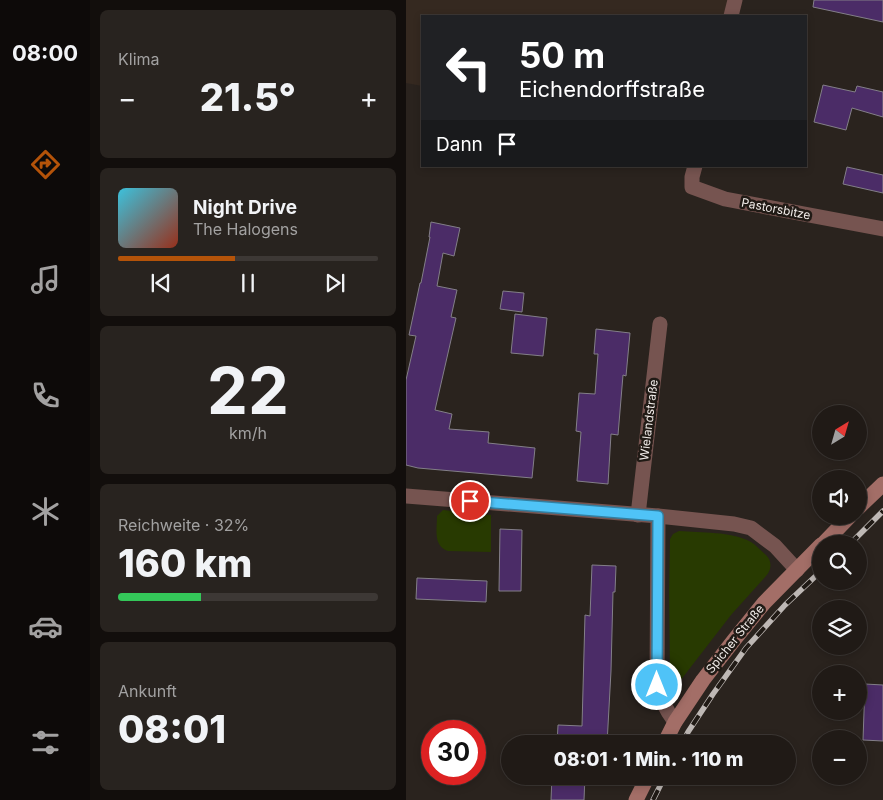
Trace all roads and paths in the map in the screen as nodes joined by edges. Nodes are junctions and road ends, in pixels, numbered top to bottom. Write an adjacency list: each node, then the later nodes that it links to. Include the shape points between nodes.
1 (735, 0): 2 (street)
2 (731, 15)
3 (695, 167): 4 (street, Pastorsbitze, via 692,187 725,199)
4 (883, 229)
5 (660, 324): 9 (street, Wielandstraße)
6 (883, 484): 8 (street)
7 (406, 496): 9 (street)
8 (867, 499)
9 (638, 515): 10 (street)
10 (658, 516): 14 (street, via 752,528 775,546); 15 (street, via 657,685 665,708)
11 (841, 525): 12 (street, Spicher Straße)
12 (832, 535)
13 (812, 555): 14 (street, Spicher Straße)
14 (797, 570): 15 (street, Spicher Straße, via 734,640)
15 (675, 722): 16 (street, Spicher Straße)
16 (668, 735)
17 (644, 785): 18 (street)
18 (636, 800)

